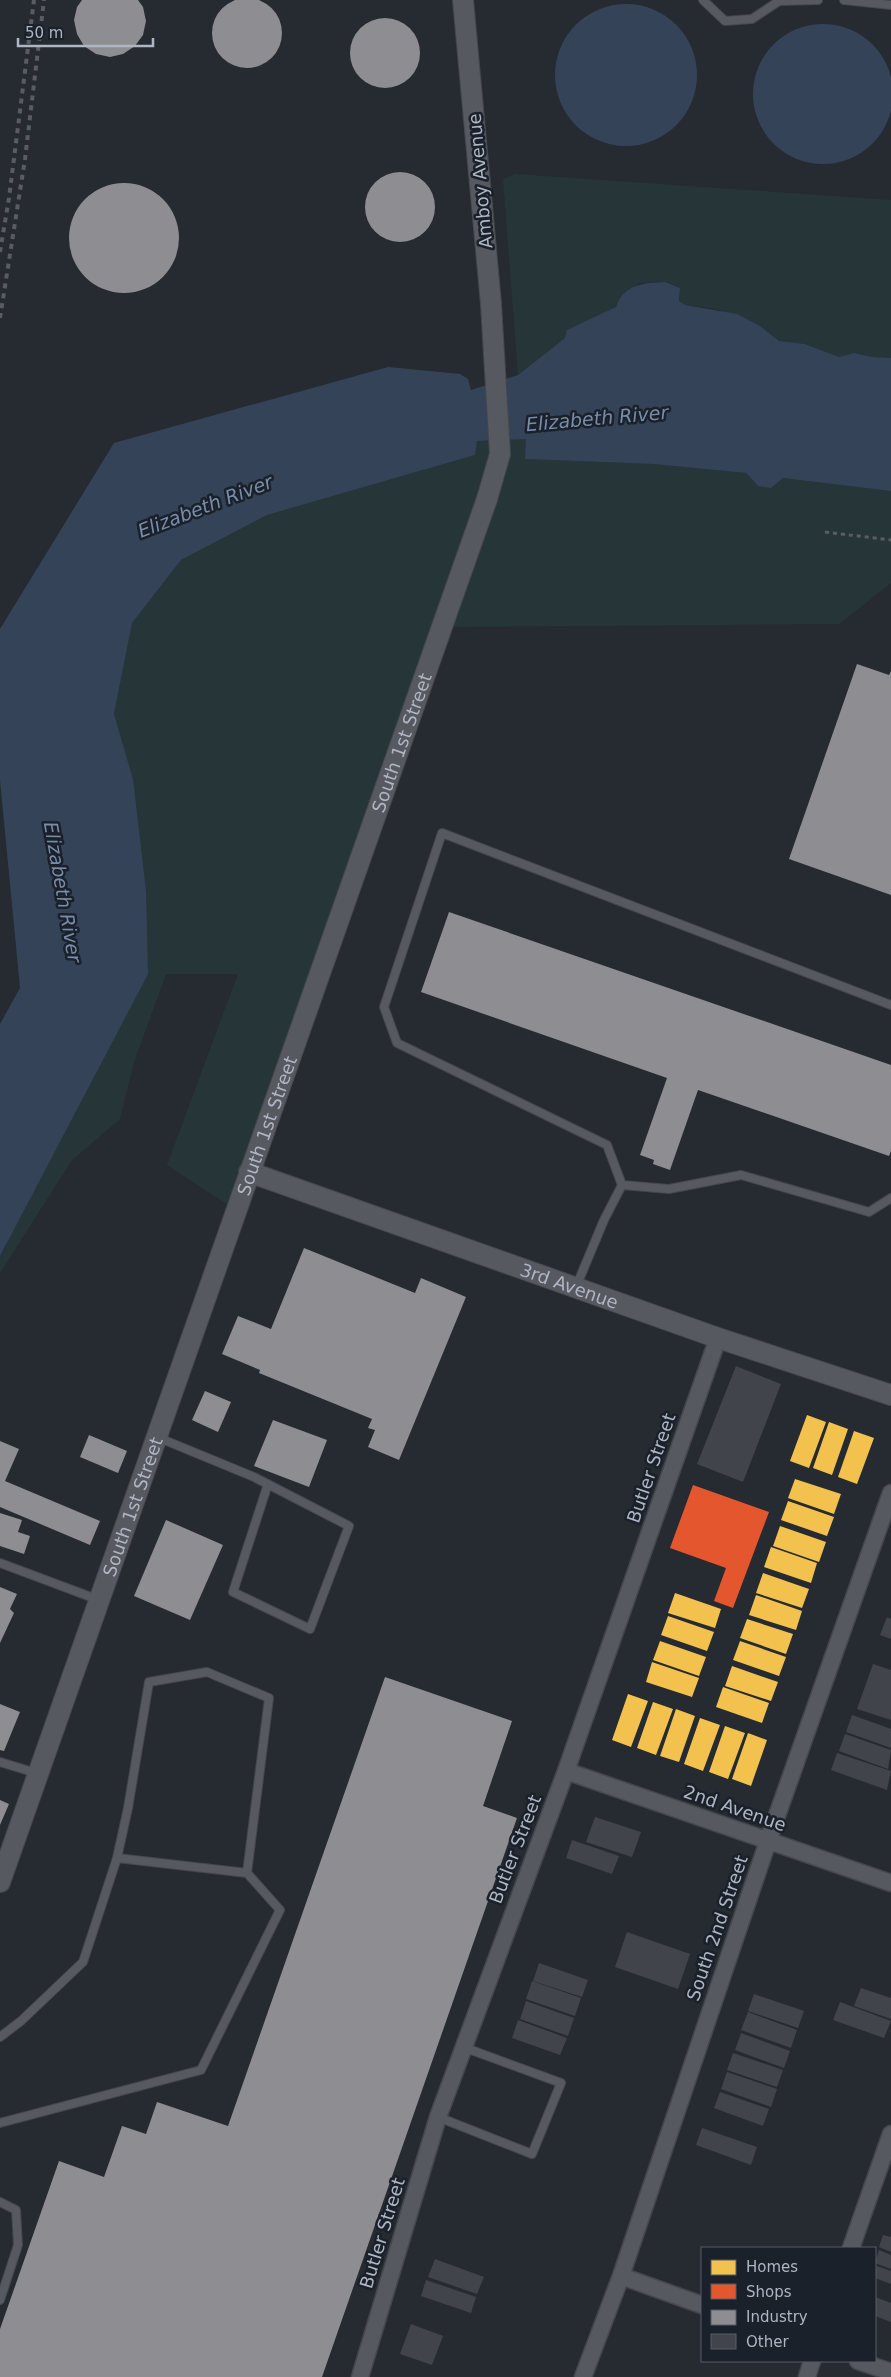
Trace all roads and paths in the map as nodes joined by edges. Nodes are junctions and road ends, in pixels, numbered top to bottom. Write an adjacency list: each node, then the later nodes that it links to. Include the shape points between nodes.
1 (463, 0): 6 (street, Amboy Avenue, via 491,304)
2 (703, 0): 3 (lane, via 725,21 752,19 779,0)
3 (818, 0)
4 (844, 0): 5 (lane)
5 (891, 5)
6 (493, 363): 10 (street, South 1st Street, via 500,454 484,509)
7 (825, 532): 8 (path)
8 (891, 540)
9 (891, 1005): 11 (lane, via 442,833 384,1007 397,1043 607,1145)
10 (249, 1172): 13 (street, 3rd Avenue); 16 (street, South 1st Street)
11 (622, 1185): 12 (lane, via 669,1189 740,1175 869,1212); 13 (lane)
12 (891, 1198)
13 (576, 1287): 14 (street, 3rd Avenue)
14 (718, 1338): 15 (street, 3rd Avenue); 22 (street, Butler Street)
15 (891, 1395)
16 (157, 1437): 17 (lane); 20 (street, South 1st Street)
17 (268, 1484): 17 (lane, via 233,1592 310,1629 349,1526)
18 (891, 1493): 24 (street, South 2nd Street)
19 (0, 1563): 20 (lane)
20 (99, 1600): 23 (street, South 1st Street)
21 (0, 1762): 23 (lane)
22 (566, 1771): 24 (street, 2nd Avenue); 30 (street, Butler Street)
23 (38, 1773): 27 (street, South 1st Street)
24 (768, 1841): 28 (street, 2nd Avenue); 36 (street, South 2nd Street)
25 (116, 1858): 26 (lane); 26 (lane, via 128,1808 149,1682 206,1672 269,1698); 29 (lane, via 83,1962)
26 (247, 1873): 32 (lane, via 280,1910 201,2070)
27 (0, 1882)
28 (891, 1883)
29 (0, 2037)
30 (462, 2047): 31 (street, Butler Street); 31 (lane, via 561,2083 532,2154)
31 (438, 2117): 42 (street, Butler Street)
32 (0, 2123)
33 (891, 2134): 35 (street)
34 (0, 2202): 37 (lane, via 16,2210 18,2245)
35 (851, 2247)
36 (620, 2276): 38 (street); 43 (street, South 2nd Street)
37 (0, 2300)
38 (701, 2305)
39 (812, 2362): 44 (street)
40 (861, 2362): 41 (street)
41 (891, 2372)
42 (360, 2377)
43 (583, 2377)
44 (807, 2377)

